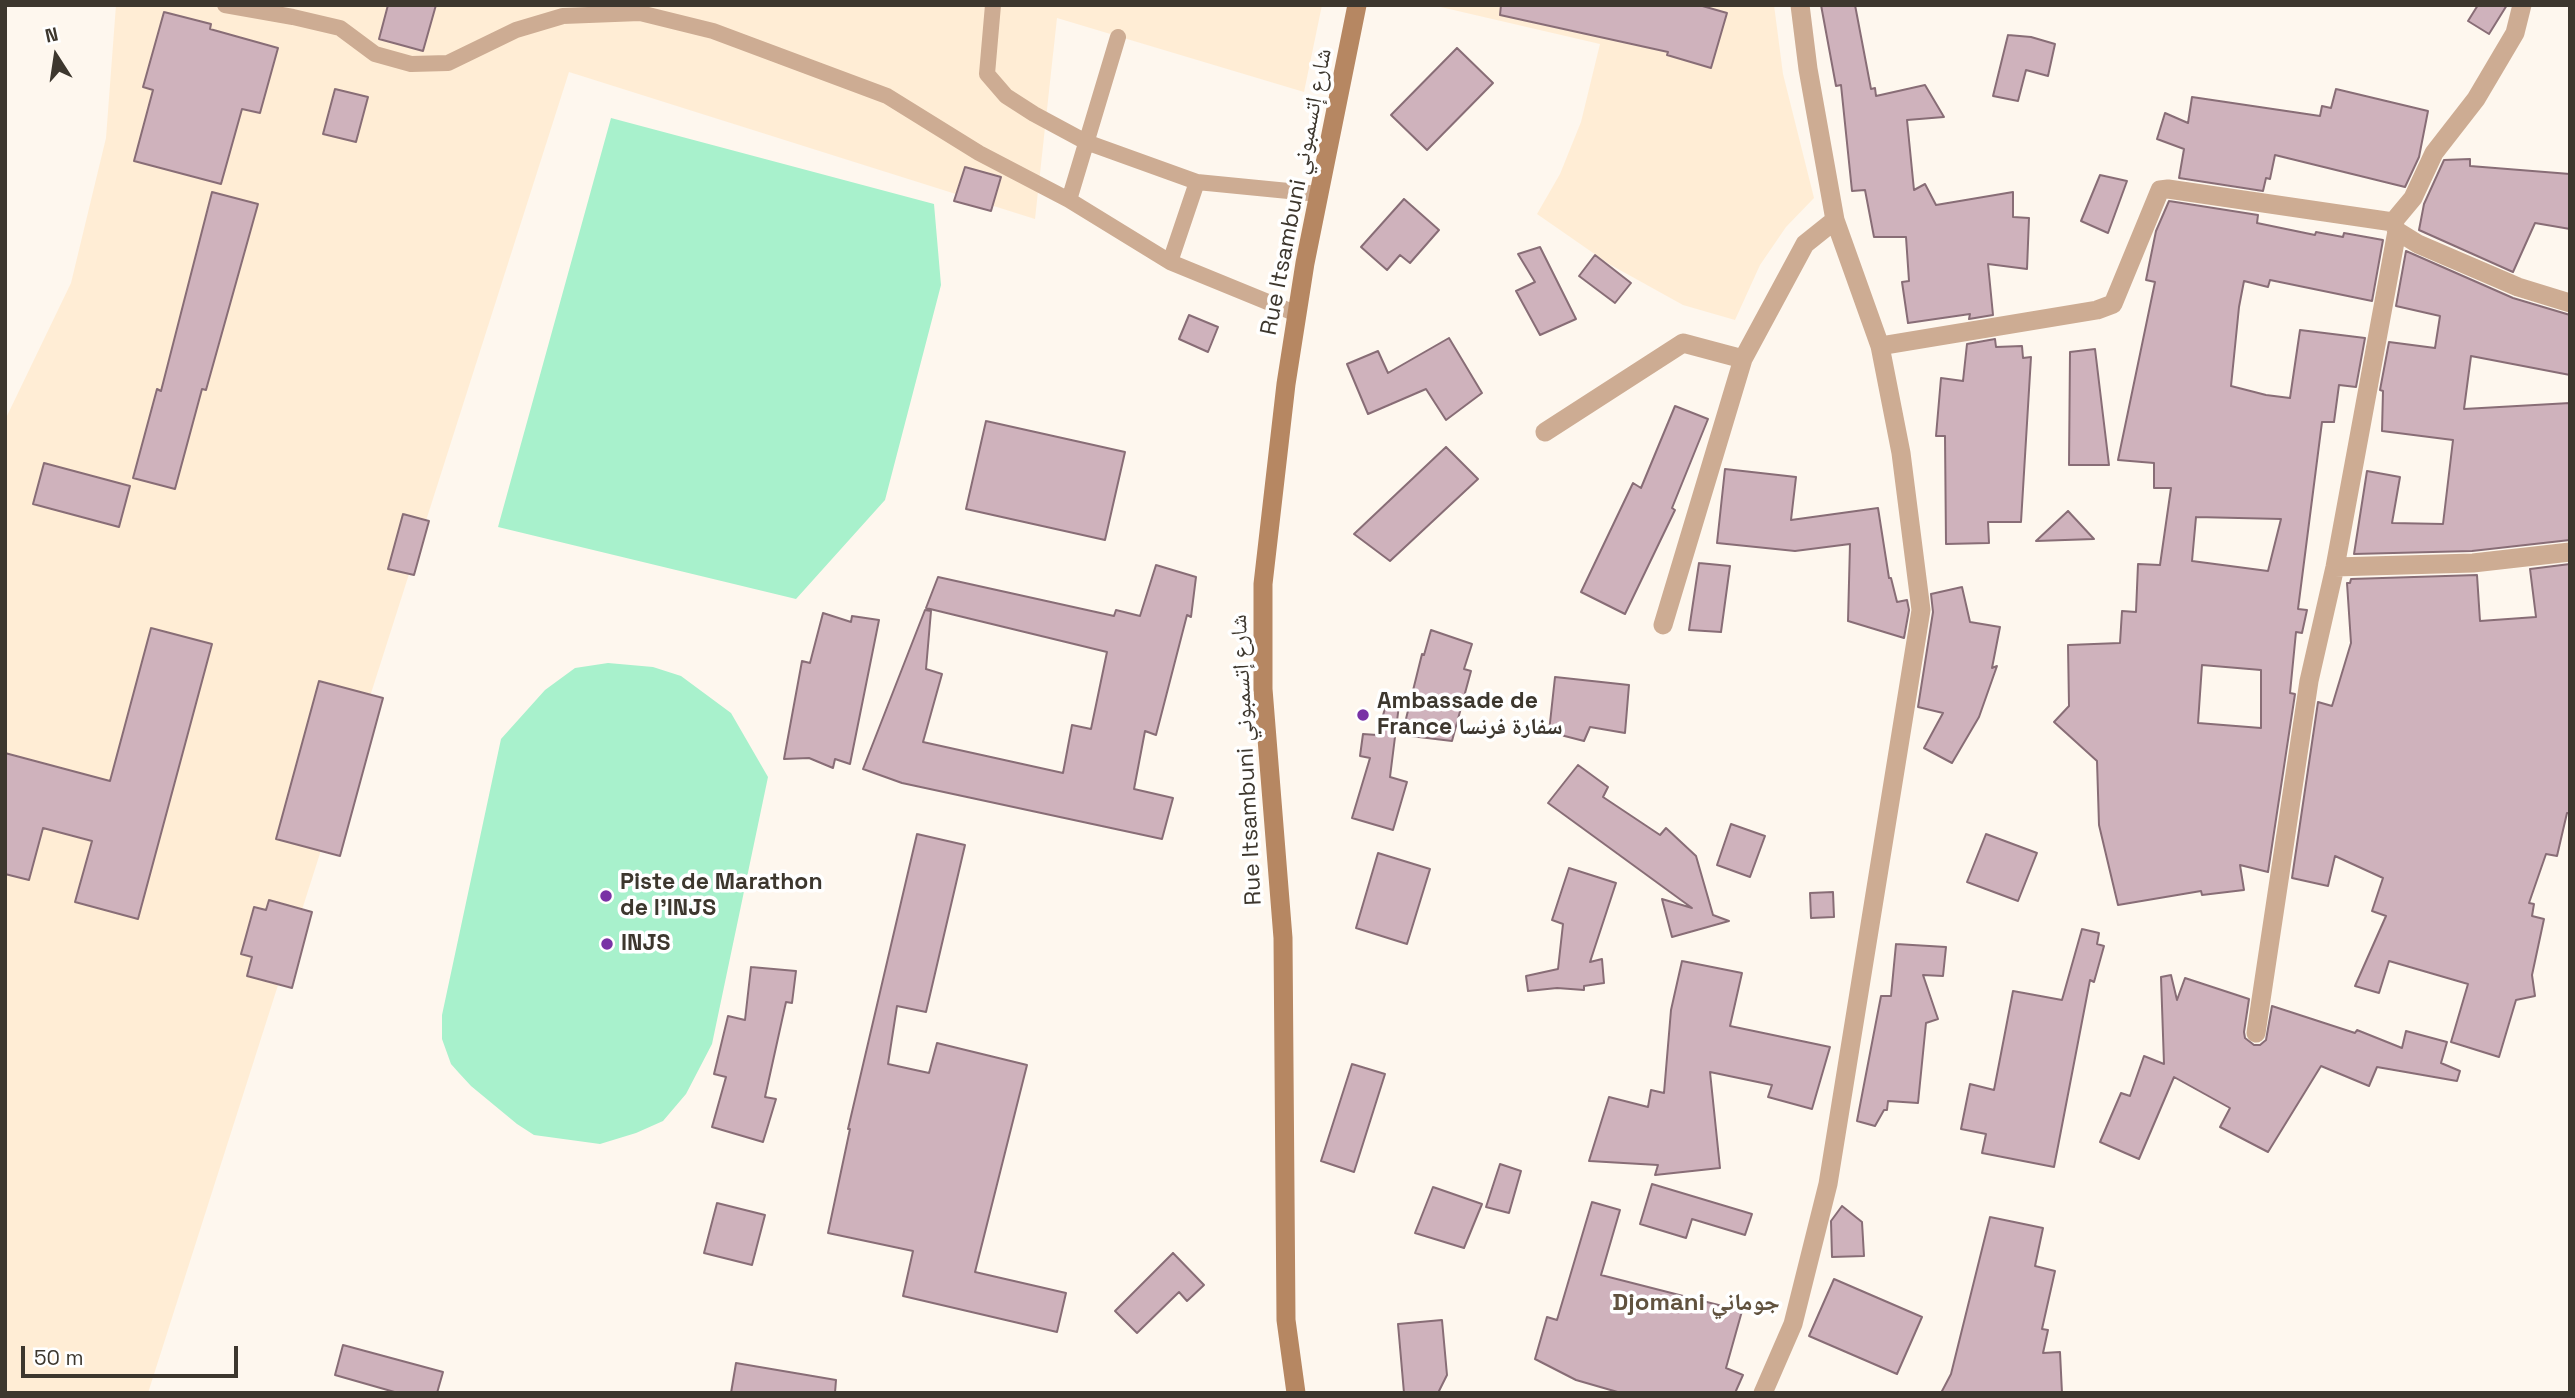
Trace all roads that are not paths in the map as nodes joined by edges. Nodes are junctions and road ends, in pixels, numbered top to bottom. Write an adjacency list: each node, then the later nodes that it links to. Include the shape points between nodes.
1 (225, 5): 10 (lane, via 340,29 374,54 411,64 448,63 516,30 563,16 640,13 713,31 887,96 979,153)
2 (993, 5): 7 (lane, via 987,74 1006,96)
3 (1357, 5): 9 (main road, Rue Itsambuni شارع إتسمبوني)
4 (1800, 5): 11 (street)
5 (2522, 5): 12 (street, via 2515,33 2476,99 2434,153)
6 (1118, 37): 7 (lane)
7 (1086, 142): 8 (lane); 10 (lane)
8 (1197, 182): 9 (lane); 13 (lane)
9 (1319, 194): 15 (main road, Rue Itsambuni شارع إتسمبوني)
10 (1069, 200): 13 (lane)
11 (1835, 220): 16 (street); 17 (street, via 1805,244)
12 (2395, 227): 14 (street, via 2418,244 2518,287); 16 (street, via 2160,190 2113,304); 20 (street)
13 (1170, 262): 15 (lane)
14 (2570, 303)
15 (1297, 314): 23 (main road, Rue Itsambuni شارع إتسمبوني, via 1263,584 1263,690 1283,939 1286,1320)
16 (1880, 346): 24 (street, via 1902,453 1921,610 1828,1184 1793,1324)
17 (1744, 359): 18 (street, via 1683,344); 21 (street)
18 (1545, 432)
19 (2570, 552): 20 (street, via 2473,563)
20 (2335, 567): 22 (street, via 2309,681)
21 (1663, 625)
22 (2256, 1034)
23 (1296, 1393)
24 (1763, 1393)

